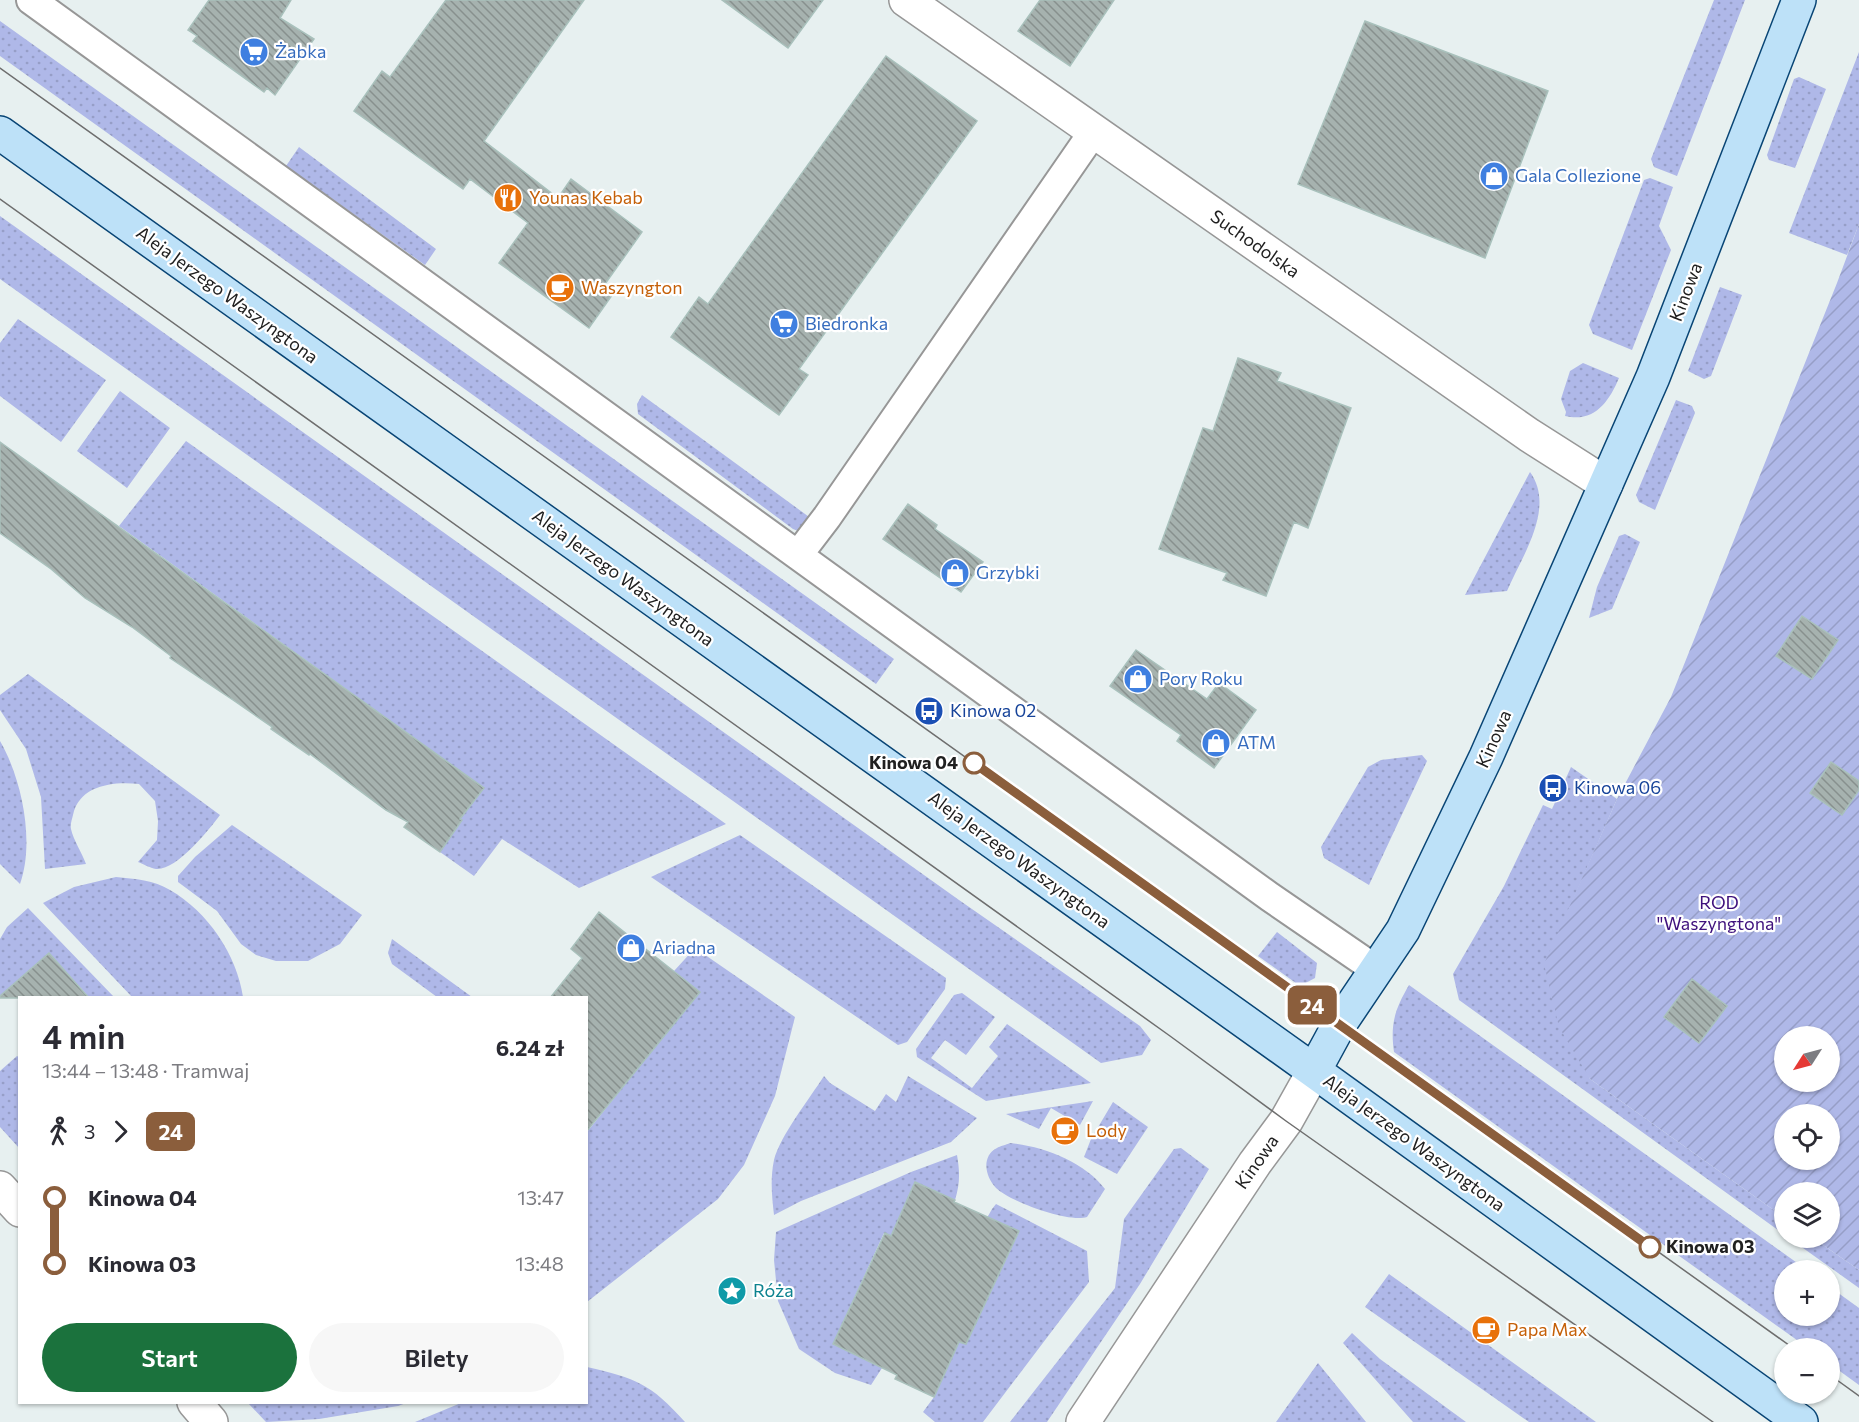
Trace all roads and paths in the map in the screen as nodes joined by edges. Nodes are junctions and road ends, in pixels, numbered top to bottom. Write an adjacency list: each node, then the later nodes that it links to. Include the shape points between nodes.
1 (31, 0): 7 (lane)
2 (906, 0): 4 (street, Suchodolska)
3 (1799, 0): 6 (main road, Kinowa, via 1653,377)
4 (1094, 131): 6 (street, Suchodolska, via 1529,435); 7 (lane)
5 (0, 133): 9 (main road, Aleja Jerzego Waszyngtona)
6 (1606, 484): 8 (main road, Kinowa, via 1481,768 1403,930)
7 (798, 555): 8 (lane)
8 (1375, 969): 9 (main road, Kinowa)
9 (1314, 1071): 14 (street, Kinowa, via 1286,1122); 15 (main road, Aleja Jerzego Waszyngtona)
10 (0, 1188): 11 (street)
11 (18, 1208)
12 (196, 1404): 13 (street)
13 (211, 1422)
14 (1083, 1422)
15 (1801, 1422)

